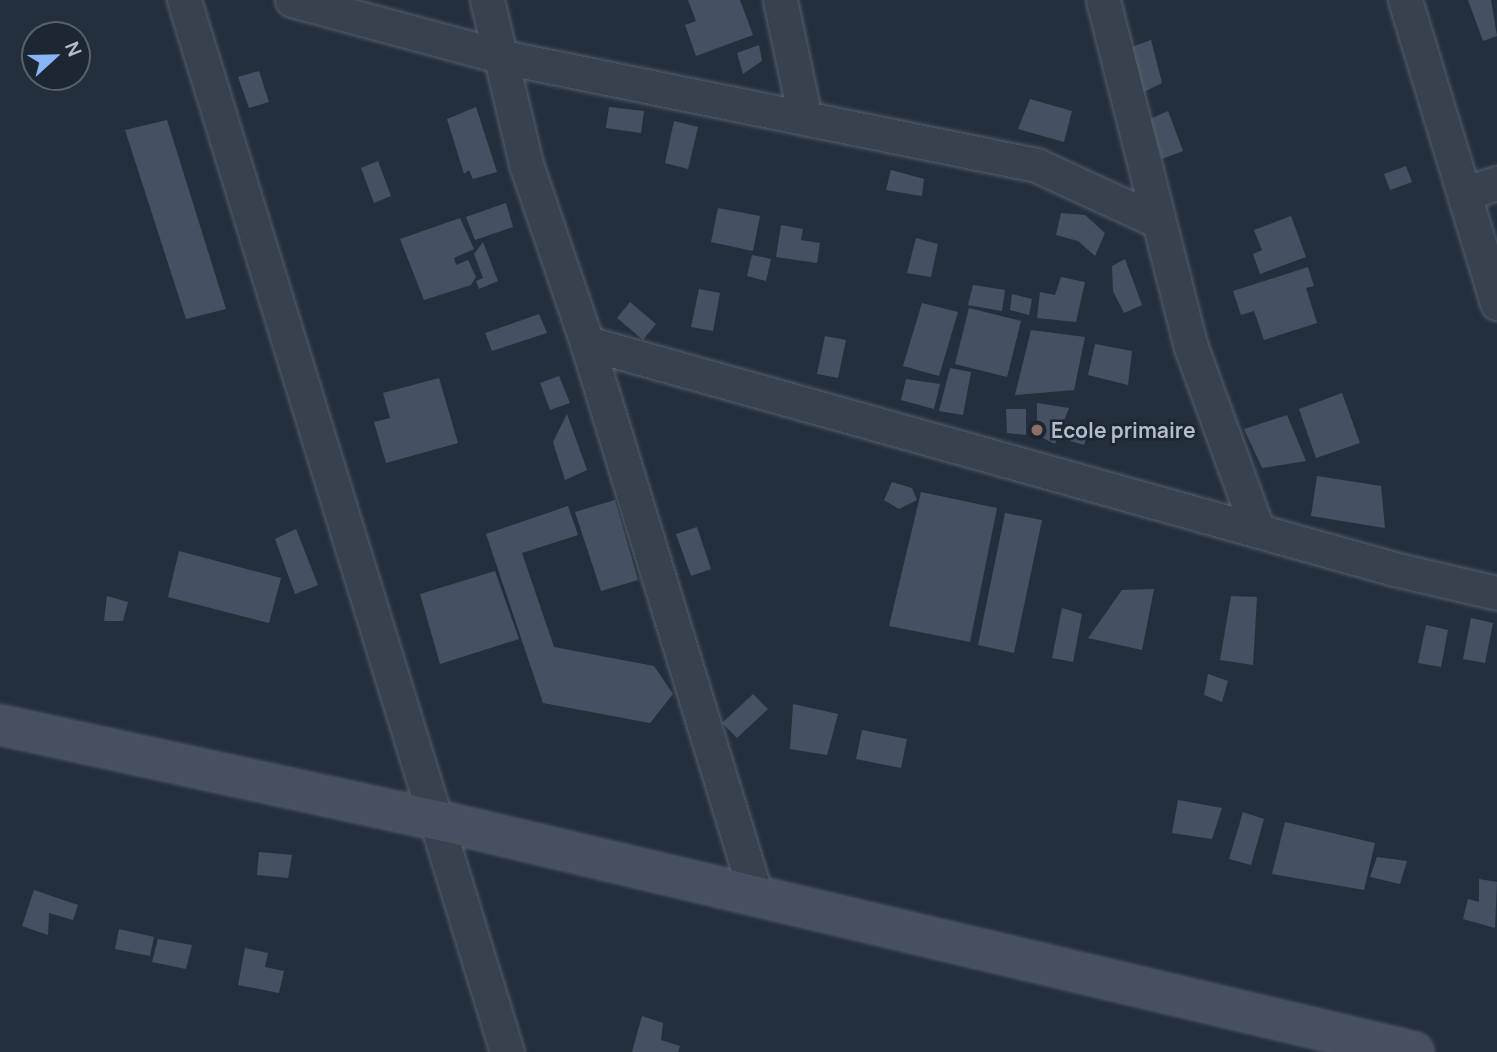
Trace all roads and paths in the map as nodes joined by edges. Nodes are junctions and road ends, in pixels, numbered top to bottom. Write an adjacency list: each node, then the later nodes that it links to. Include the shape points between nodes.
1 (184, 0): 17 (street)
2 (292, 0): 7 (street)
3 (487, 0): 7 (street)
4 (780, 0): 8 (street)
5 (1103, 0): 11 (street)
6 (1405, 0): 10 (street)
7 (503, 57): 8 (street); 13 (street, via 526,164)
8 (804, 118): 11 (street, via 1036,165)
9 (1497, 183): 10 (street)
10 (1465, 193): 12 (street)
11 (1158, 221): 14 (street, via 1191,347)
12 (1497, 303)
13 (587, 343): 14 (street); 18 (street)
14 (1257, 528): 15 (street, via 1394,569)
15 (1497, 593)
16 (0, 724): 17 (street)
17 (436, 821): 18 (street); 19 (street)
18 (756, 895): 20 (street)
19 (507, 1052)
20 (1414, 1052)

